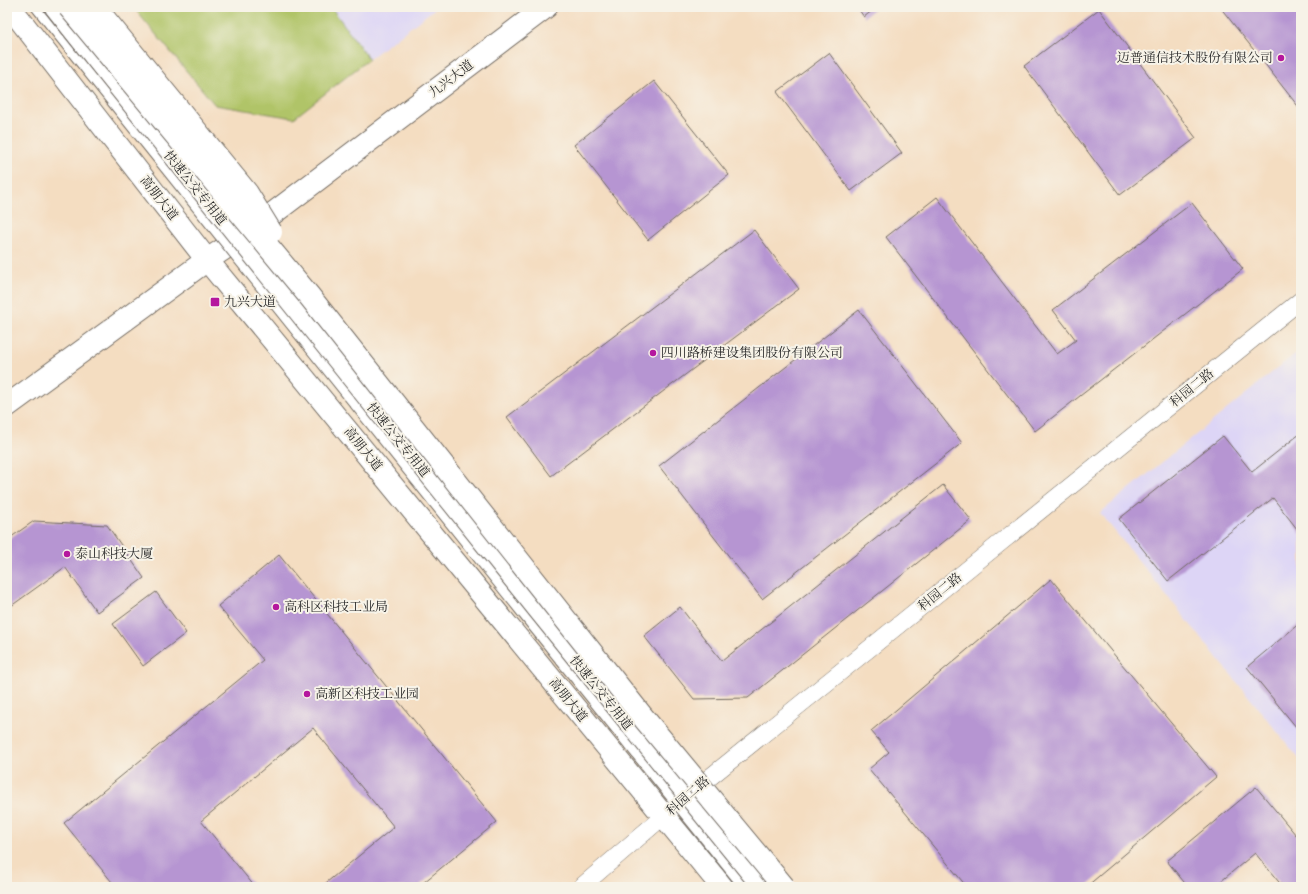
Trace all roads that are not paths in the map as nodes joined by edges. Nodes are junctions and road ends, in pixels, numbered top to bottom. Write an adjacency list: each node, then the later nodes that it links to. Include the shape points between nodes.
1 (10, 7): 8 (main road, 高朋大道)
2 (35, 7): 16 (lane, 快速公交专用道, bridge)
3 (56, 7): 7 (main road)
4 (69, 7): 9 (main road, bridge)
5 (95, 7): 9 (main road, bridge, via 247,193)
6 (546, 7): 7 (main road, 九兴大道)
7 (239, 239): 8 (main road, 九兴大道); 12 (main road)
8 (207, 260): 11 (main road, 九兴大道); 13 (main road, 高朋大道)
9 (310, 297): 18 (main road, bridge, via 642,716)
10 (1301, 300): 12 (street, 科园二路)
11 (7, 406)
12 (688, 795): 13 (street, 科园二路); 17 (main road)
13 (664, 816): 14 (street, 科园二路); 15 (main road, 高朋大道)
14 (581, 887)
15 (722, 887)
16 (743, 887)
17 (763, 887)
18 (784, 887)

